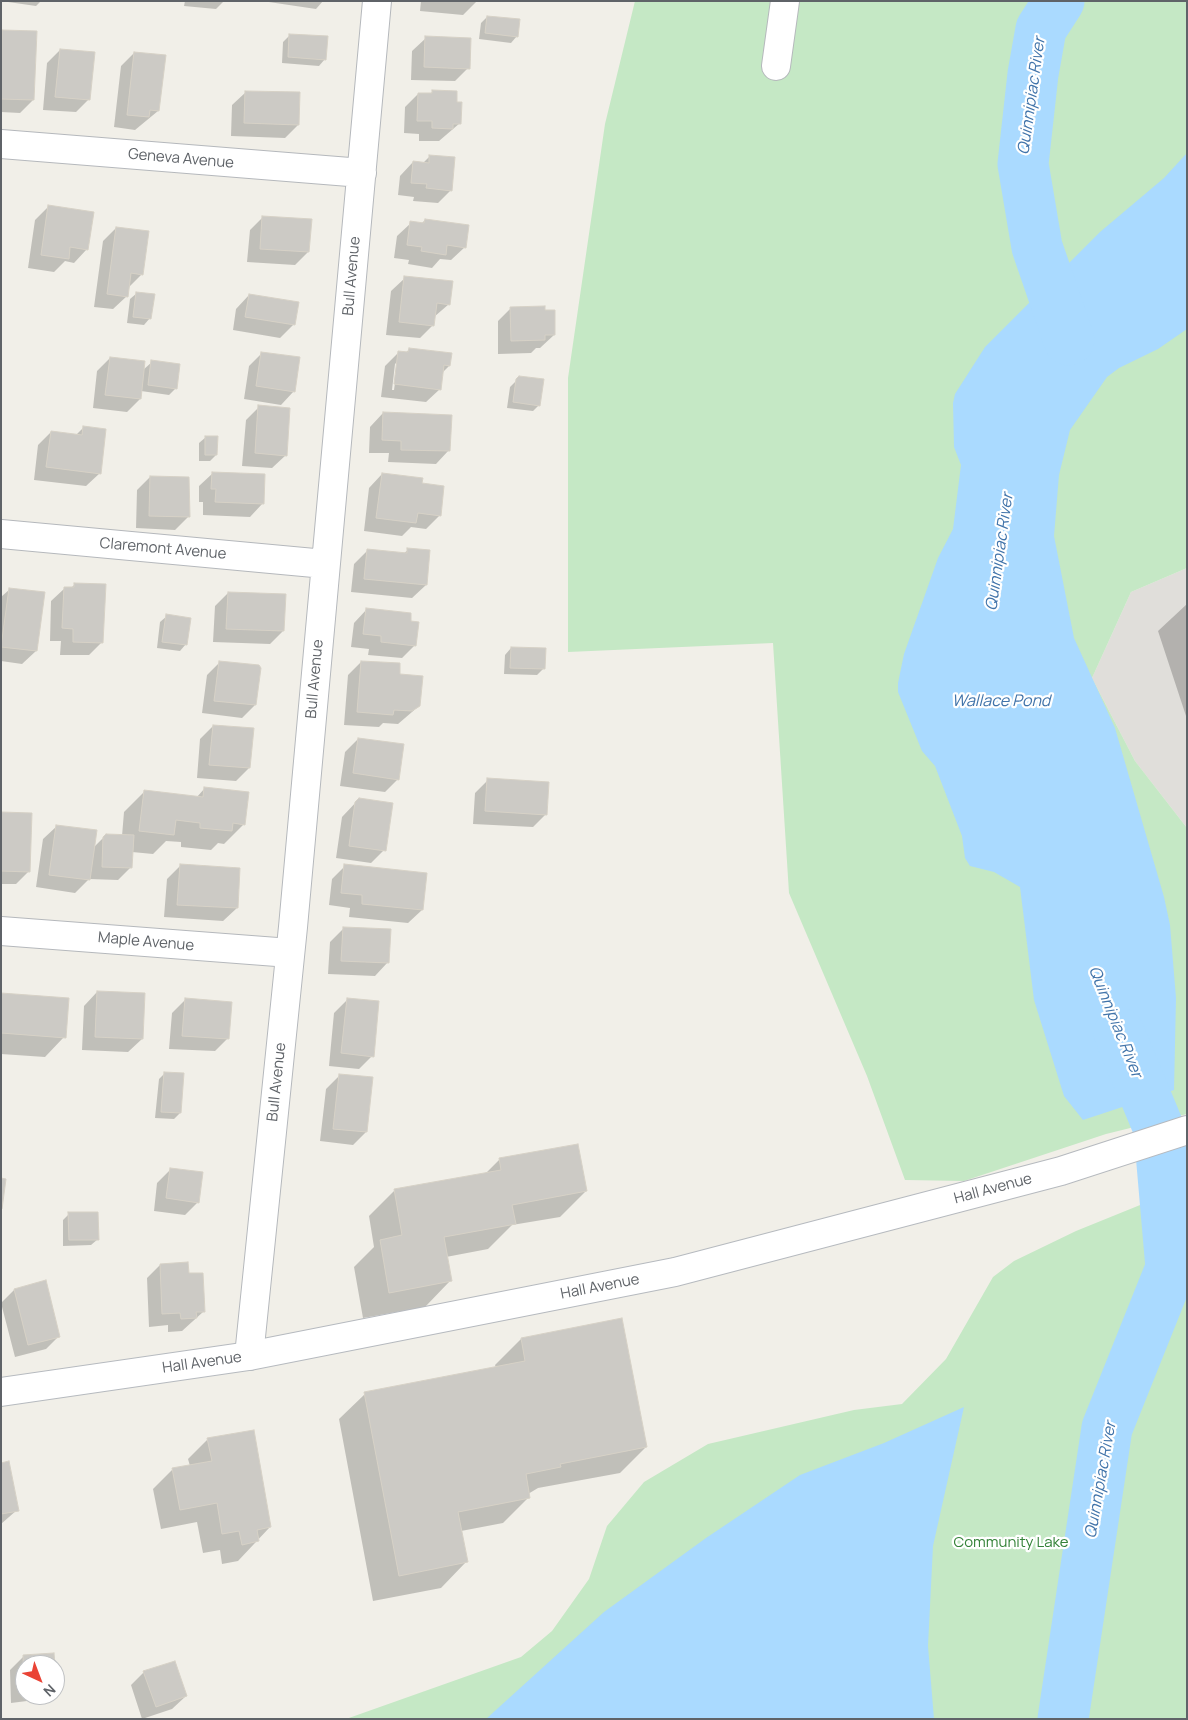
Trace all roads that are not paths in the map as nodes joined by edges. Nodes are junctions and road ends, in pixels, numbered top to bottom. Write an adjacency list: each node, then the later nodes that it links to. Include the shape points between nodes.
1 (377, 1): 5 (street, Bull Avenue)
2 (785, 1): 3 (street)
3 (776, 66)
4 (1, 144): 5 (street, Geneva Avenue)
5 (362, 173): 7 (street, Bull Avenue)
6 (1, 534): 7 (street, Claremont Avenue)
7 (325, 564): 9 (street, Bull Avenue)
8 (1, 931): 9 (street, Maple Avenue)
9 (290, 953): 11 (street, Bull Avenue)
10 (1187, 1130): 11 (street, Hall Avenue, via 1061,1171 675,1272)
11 (249, 1356): 12 (street, Hall Avenue)
12 (1, 1392)

